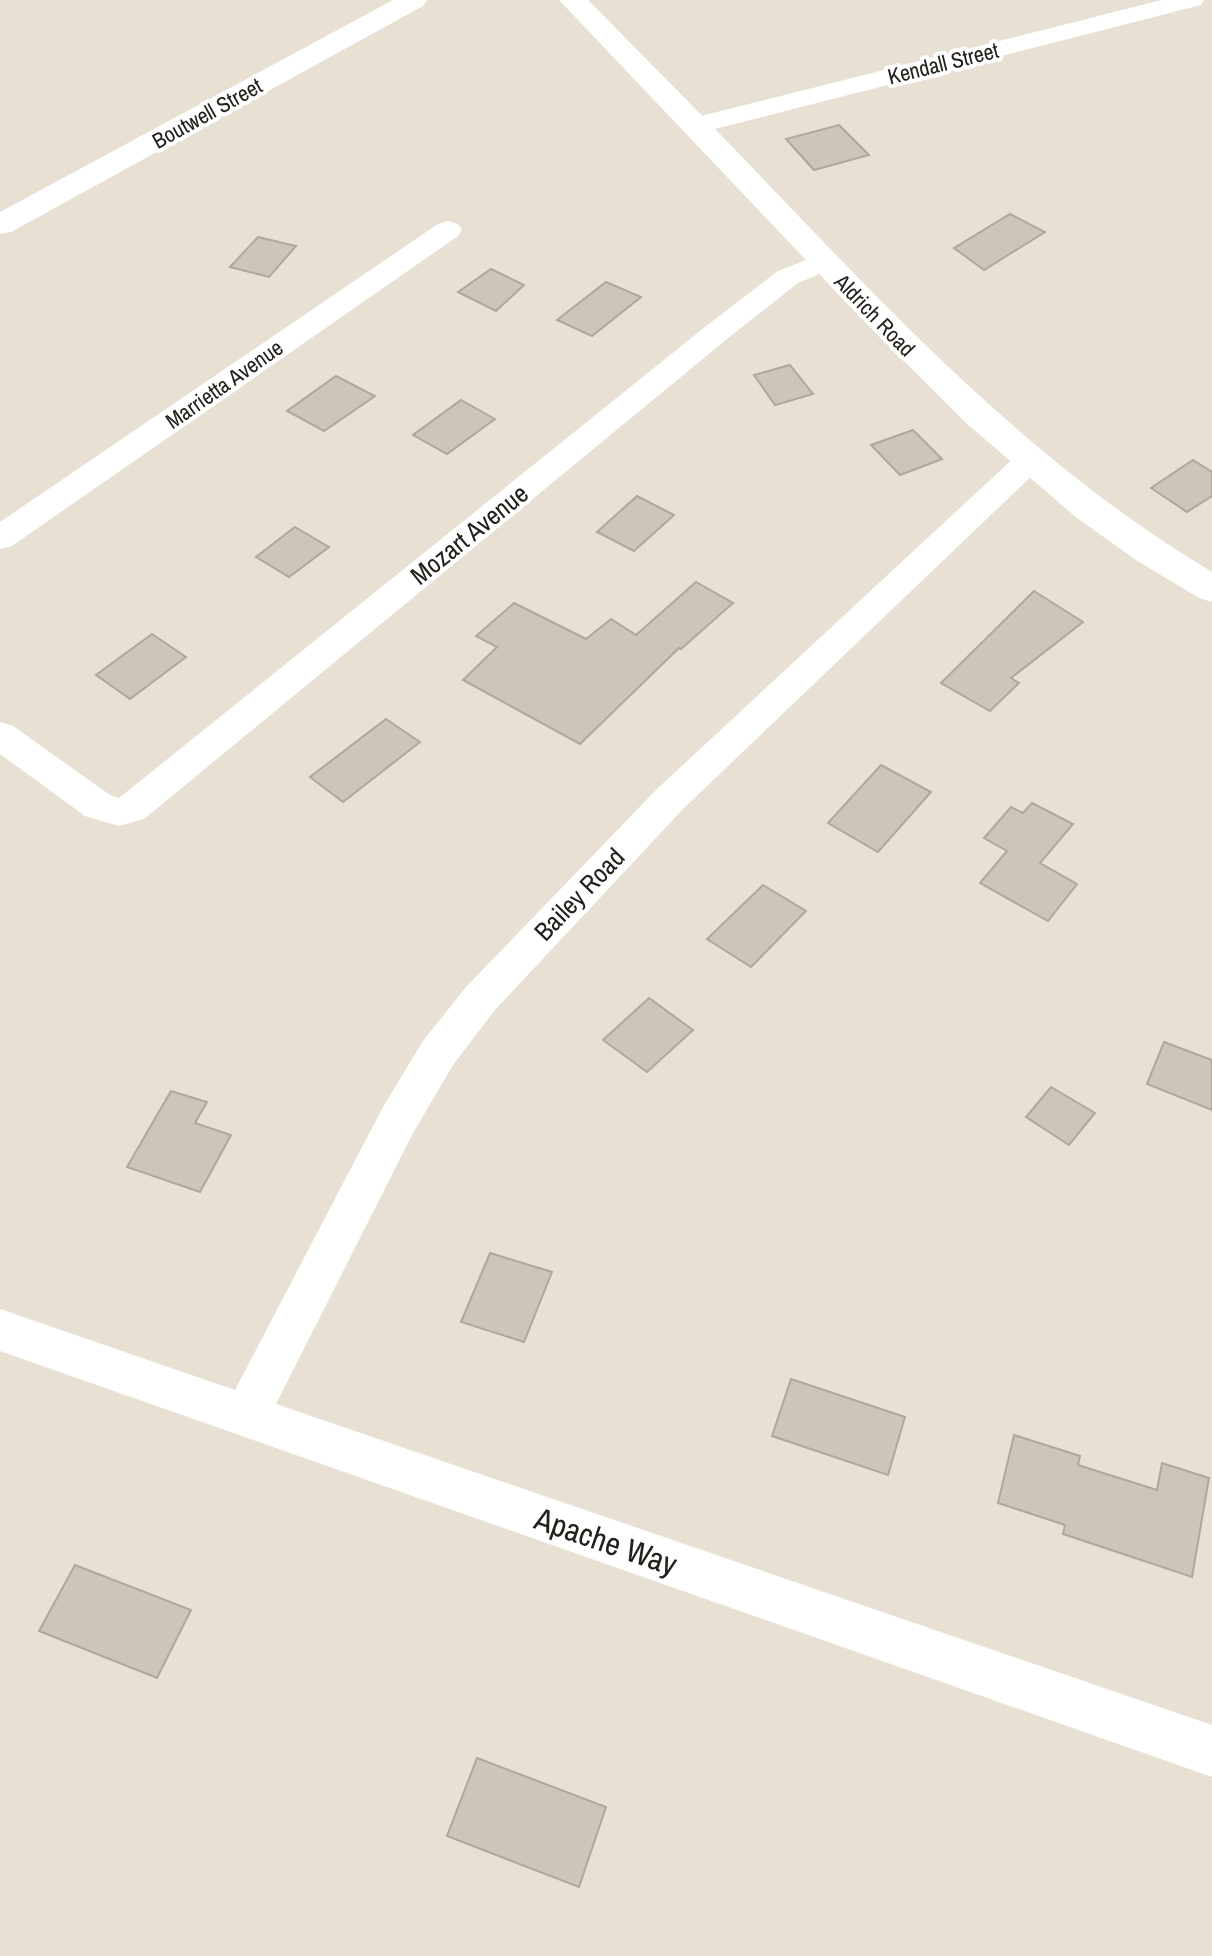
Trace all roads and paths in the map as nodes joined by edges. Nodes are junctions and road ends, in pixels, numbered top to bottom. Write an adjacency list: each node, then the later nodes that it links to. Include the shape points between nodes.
1 (413, 0): 5 (street, Boutwell Street)
2 (573, 0): 4 (street, Aldrich Road)
3 (1192, 0): 4 (street, Kendall Street)
4 (695, 126): 7 (street, Aldrich Road)
5 (0, 225)
6 (448, 230): 9 (street, Marrietta Avenue)
7 (824, 262): 8 (street, Aldrich Road); 11 (street, Mozart Avenue, via 788,277 716,333 138,804 119,812 98,806)
8 (1028, 462): 10 (street, Aldrich Road, via 1131,539); 13 (street, Bailey Road, via 670,799 480,999 438,1053 398,1120)
9 (0, 538)
10 (1212, 589)
11 (0, 735)
12 (0, 1330): 13 (street, Apache Way)
13 (246, 1416): 14 (street, Apache Way)
14 (1212, 1751)

